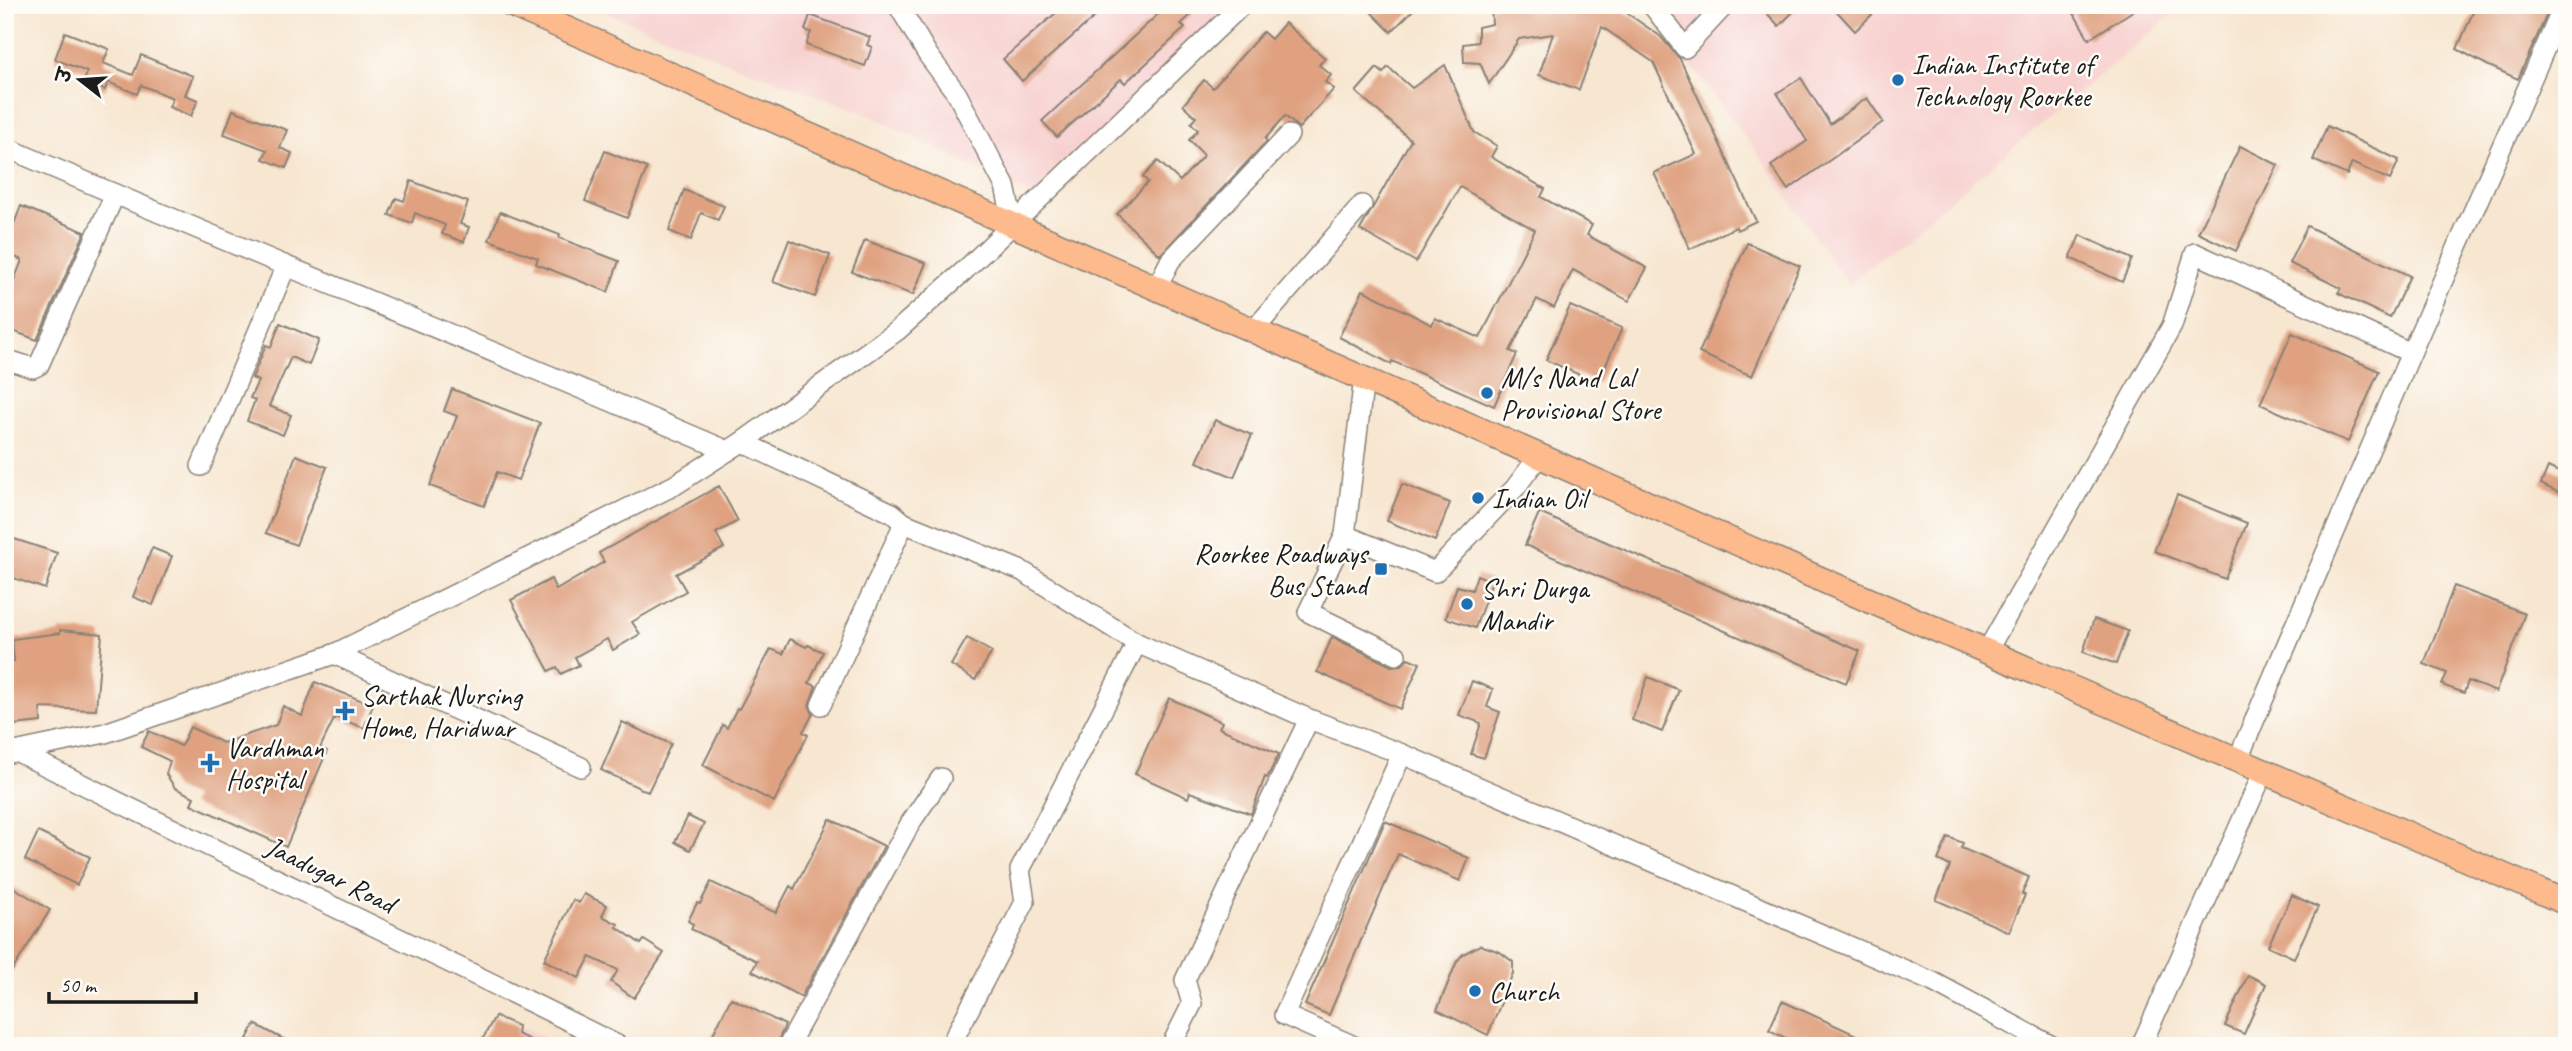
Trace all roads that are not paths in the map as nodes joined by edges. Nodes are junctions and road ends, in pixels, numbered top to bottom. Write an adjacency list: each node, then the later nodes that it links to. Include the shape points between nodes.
1 (512, 5): 11 (main road)
2 (898, 5): 11 (street, via 957,94 1005,186)
3 (1242, 5): 11 (street)
4 (1651, 5): 5 (street, via 1685,48)
5 (1725, 5)
6 (2564, 5): 15 (street)
7 (1289, 135): 13 (street, via 1170,261)
8 (5, 147): 9 (street)
9 (115, 194): 12 (street); 16 (street, via 39,365 33,368)
10 (1362, 205): 14 (street)
11 (1013, 223): 13 (main road); 18 (street, via 898,330)
12 (286, 266): 18 (street); 20 (street)
13 (1157, 287): 14 (main road)
14 (1254, 330): 17 (main road)
15 (2411, 353): 24 (street, via 2194,253 2172,326); 31 (street)
16 (5, 359)
17 (1364, 378): 19 (main road); 22 (street)
18 (735, 447): 21 (street, via 892,513); 25 (street, via 675,485)
19 (1539, 456): 22 (street, via 1435,572); 24 (main road)
20 (201, 466)
21 (905, 523): 23 (street, via 1021,571); 27 (street)
22 (1345, 535): 26 (street, via 1308,612)
23 (1138, 643): 28 (street); 38 (street, via 1020,870 1025,902)
24 (1987, 651): 31 (main road)
25 (334, 654): 29 (street, via 105,733); 32 (street)
26 (1396, 656)
27 (821, 705)
28 (1310, 719): 30 (street); 39 (street, via 1185,980 1192,1004)
29 (12, 753): 36 (street, Jaadugar Road)
30 (1402, 754): 40 (street, via 1284,1015); 41 (street, via 1933,982)
31 (2238, 759): 33 (main road)
32 (581, 767)
33 (2264, 771): 35 (main road); 42 (street)
34 (941, 778): 37 (street, via 911,822)
35 (2567, 904)
36 (619, 1046)
37 (788, 1046)
38 (950, 1046)
39 (1171, 1046)
40 (1354, 1046)
41 (2052, 1046)
42 (2141, 1046)

